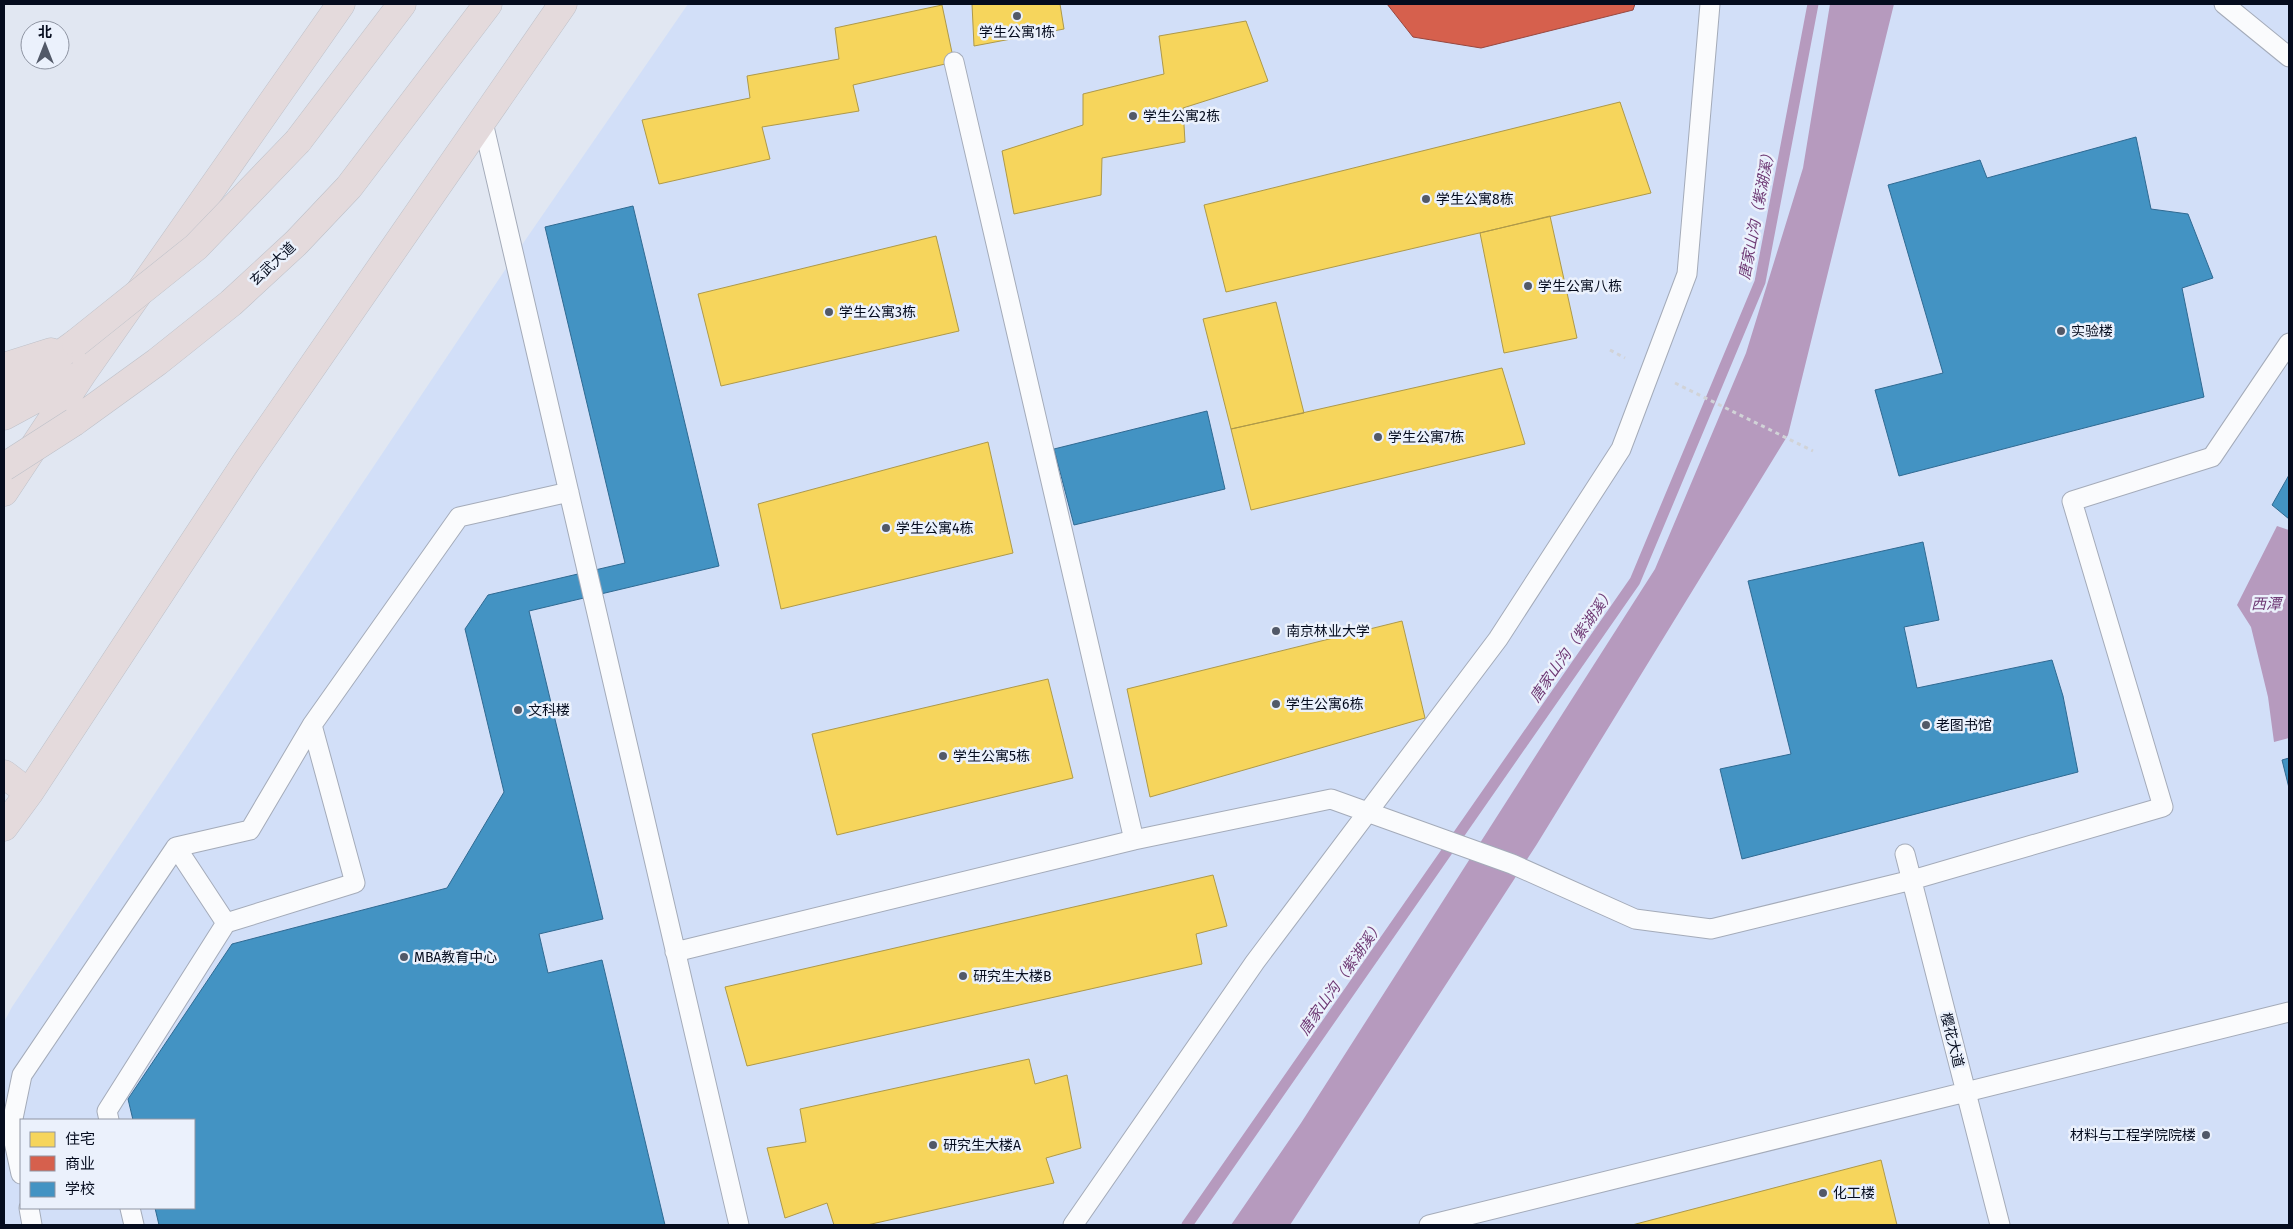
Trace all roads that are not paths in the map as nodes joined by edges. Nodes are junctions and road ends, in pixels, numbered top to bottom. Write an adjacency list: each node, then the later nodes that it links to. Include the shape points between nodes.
1 (341, 4): 13 (highway)
2 (402, 4): 10 (highway, bridge, via 298,141 196,247)
3 (488, 4): 16 (highway, 玄武大道, bridge, via 349,186 296,243 231,303 156,362 74,422)
4 (563, 4): 9 (highway)
5 (1710, 4): 22 (lane, via 1687,274 1621,448 1498,639)
6 (2224, 4): 7 (lane)
7 (2289, 57)
8 (954, 62): 24 (lane)
9 (482, 118): 18 (lane); 21 (highway, via 253,453)
10 (76, 343): 12 (highway); 14 (highway)
11 (2289, 343): 27 (lane, via 2212,458 2072,500 2163,807)
12 (4, 367)
13 (82, 374): 15 (highway); 17 (highway)
14 (4, 395)
15 (4, 416)
16 (4, 467)
17 (4, 492)
18 (569, 492): 19 (lane, via 458,517); 29 (lane)
19 (312, 725): 25 (lane, via 250,830); 28 (lane, via 355,883)
20 (4, 774): 21 (highway)
21 (29, 793): 23 (highway)
22 (1369, 813): 24 (lane, via 1331,799); 27 (lane, via 1512,864 1635,919 1711,929); 39 (lane, via 1255,962)
23 (4, 826)
24 (1134, 840): 29 (lane)
25 (176, 847): 28 (lane); 33 (lane, via 22,1075 11,1128)
26 (1905, 854): 27 (lane, 樱花大道)
27 (1912, 880): 31 (lane, 樱花大道)
28 (226, 923): 32 (lane, via 107,1111)
29 (675, 952): 38 (lane)
30 (2289, 1012): 31 (lane)
31 (1965, 1091): 40 (lane); 41 (lane, 樱花大道)
32 (109, 1119)
33 (20, 1169)
34 (29, 1209): 36 (lane)
35 (130, 1209): 37 (lane)
36 (32, 1225)
37 (134, 1225)
38 (739, 1225)
39 (1073, 1225)
40 (1429, 1225)
41 (2000, 1225)

